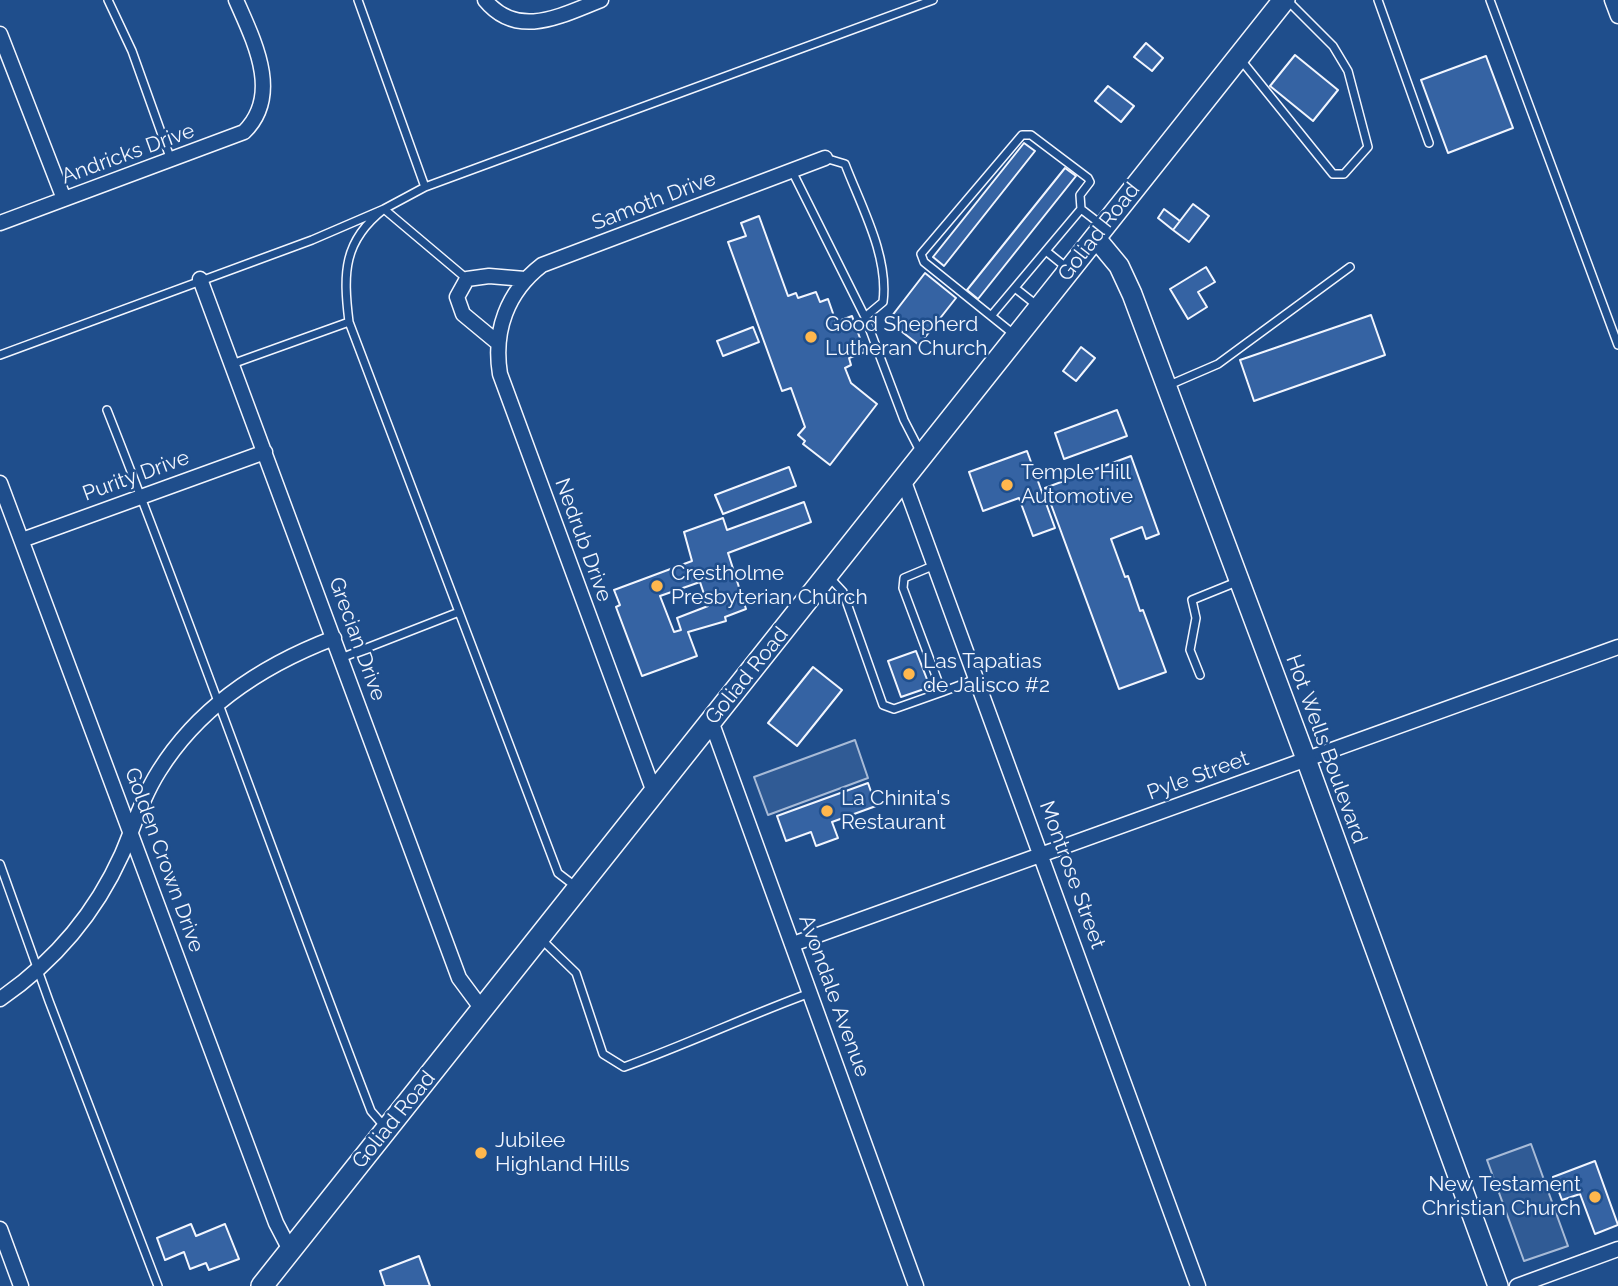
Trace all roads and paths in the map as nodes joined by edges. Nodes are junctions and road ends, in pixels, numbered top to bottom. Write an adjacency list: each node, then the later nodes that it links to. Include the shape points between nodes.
1 (108, 0): 16 (lane, via 132,51)
2 (236, 0): 16 (street, Andricks Drive, via 263,72 260,111 253,124 237,136)
3 (358, 0): 18 (lane)
4 (485, 0): 5 (street, via 505,17 533,23)
5 (601, 0)
6 (933, 0): 18 (lane)
7 (1285, 0): 13 (main road, Goliad Road); 13 (lane, via 1332,46 1348,71 1368,147 1344,174 1333,174)
8 (1378, 0): 14 (lane)
9 (1490, 0): 38 (lane)
10 (1612, 0): 11 (street)
11 (1618, 16)
12 (0, 34): 19 (street)
13 (1239, 57): 23 (main road, Goliad Road)
14 (1429, 144)
15 (825, 158): 17 (street, Samoth Drive); 34 (lane, via 845,164 886,282 883,302)
16 (171, 161): 19 (street, Andricks Drive)
17 (792, 171): 29 (street, Samoth Drive, via 542,265); 34 (lane)
18 (425, 187): 20 (lane)
19 (64, 199): 22 (street, Andricks Drive)
20 (384, 209): 27 (lane); 28 (lane); 35 (lane, via 364,225 350,253 344,281)
21 (1081, 209): 23 (lane); 24 (lane); 33 (lane, via 1080,194 1090,182 1088,178 1031,135 1023,135 921,254 924,262)
22 (0, 223)
23 (1099, 232): 26 (main road, Goliad Road); 41 (street, Hot Wells Boulevard, via 1132,294)
24 (1046, 251): 26 (lane); 30 (lane)
25 (1350, 267): 41 (lane, via 1218,364)
26 (1069, 270): 32 (main road, Goliad Road)
27 (200, 279): 39 (lane); 40 (street, Grecian Drive)
28 (467, 279): 29 (street); 37 (street, via 457,297 463,314)
29 (525, 279): 31 (street, Samoth Drive)
30 (1015, 288): 32 (lane); 33 (lane)
31 (512, 300): 37 (street, Nedrub Drive, via 500,325)
32 (1040, 307): 36 (main road, Goliad Road)
33 (991, 316): 36 (lane)
34 (865, 317): 44 (lane, via 904,420)
35 (349, 322): 40 (lane); 52 (lane)
36 (1017, 336): 44 (main road, Goliad Road)
37 (498, 343): 62 (street, Nedrub Drive, via 500,374)
38 (1618, 345)
39 (0, 355)
40 (232, 364): 43 (street, Grecian Drive)
41 (1167, 386): 51 (street, Hot Wells Boulevard)
42 (107, 410): 47 (lane)
43 (265, 452): 47 (street, Purity Drive); 53 (street, Grecian Drive)
44 (923, 455): 45 (main road, Goliad Road)
45 (903, 480): 49 (street, Montrose Street); 50 (main road, Goliad Road)
46 (0, 483): 48 (street, Golden Crown Drive)
47 (141, 497): 48 (street, Purity Drive); 59 (lane)
48 (22, 540): 63 (street, Golden Crown Drive)
49 (935, 565): 57 (street, Montrose Street); 58 (lane, via 904,578 903,588)
50 (827, 576): 58 (lane, via 843,592 883,705 894,709); 60 (main road, Goliad Road)
51 (1240, 581): 56 (lane, via 1192,600 1196,618 1190,650); 61 (street, Hot Wells Boulevard)
52 (459, 612): 55 (lane); 66 (lane, via 558,873)
53 (334, 638): 55 (street, Grecian Drive); 59 (street, via 267,669)
54 (1618, 647): 61 (street, Pyle Street)
55 (341, 658): 72 (street, Grecian Drive, via 459,978)
56 (1200, 675)
57 (977, 679): 58 (lane); 64 (street, Montrose Street)
58 (942, 692)
59 (217, 704): 63 (street, via 158,772); 73 (lane, via 371,1111)
60 (711, 721): 62 (main road, Goliad Road); 68 (street, Avondale Avenue)
61 (1306, 759): 64 (street, Pyle Street); 82 (street, Hot Wells Boulevard)
62 (654, 792): 66 (main road, Goliad Road)
63 (130, 831): 69 (street, via 97,902); 76 (street, Golden Crown Drive)
64 (1042, 854): 68 (street, Pyle Street); 81 (street, Montrose Street)
65 (0, 864): 69 (lane)
66 (578, 888): 67 (main road, Goliad Road)
67 (539, 937): 70 (lane, via 576,973 603,1054 624,1067); 72 (main road, Goliad Road)
68 (793, 944): 70 (street, Avondale Avenue)
69 (39, 969): 71 (street); 78 (lane)
70 (810, 993): 80 (street, Avondale Avenue)
71 (0, 999)
72 (482, 1009): 73 (main road, Goliad Road)
73 (387, 1129): 76 (main road, Goliad Road)
74 (0, 1229): 77 (street)
75 (1618, 1249): 83 (street)
76 (290, 1250): 79 (main road, Goliad Road)
77 (21, 1286)
78 (158, 1286)
79 (262, 1286)
80 (916, 1286)
81 (1198, 1286)
82 (1498, 1286)
83 (1517, 1286)

